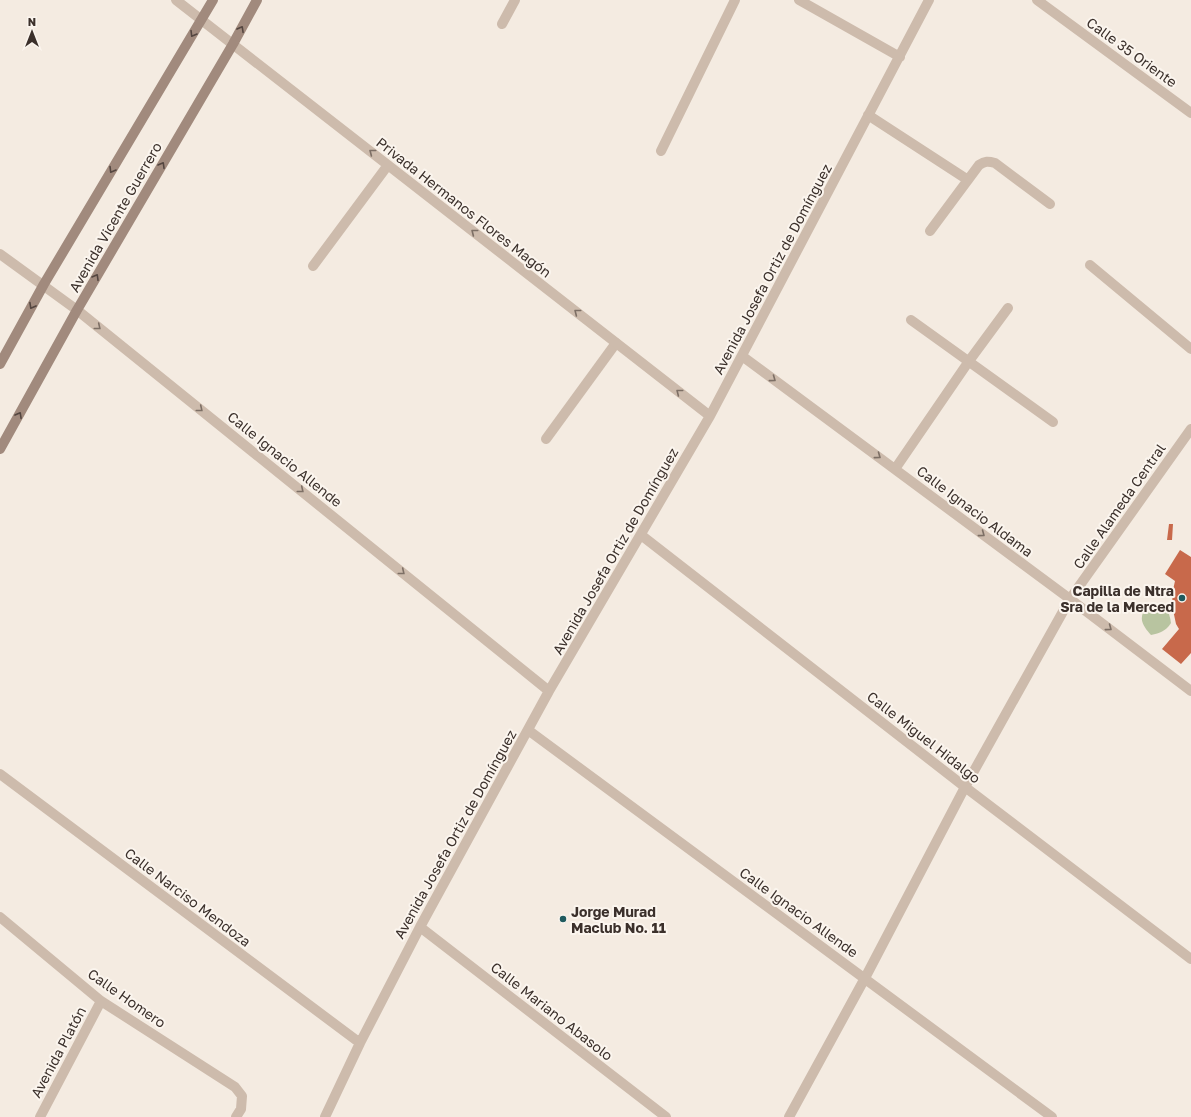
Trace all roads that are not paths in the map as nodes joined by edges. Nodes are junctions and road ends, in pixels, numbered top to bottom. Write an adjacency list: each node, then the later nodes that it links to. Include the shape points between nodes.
1 (176, 0): 9 (street, Privada Hermanos Flores Magón)
2 (213, 0): 9 (main road, Avenida Vicente Guerrero)
3 (257, 0): 11 (main road, Avenida Vicente Guerrero, one-way to 3)
4 (515, 0): 10 (street)
5 (735, 0): 15 (street)
6 (798, 0): 12 (street)
7 (929, 0): 12 (street, Avenida Josefa Ortiz de Domínguez)
8 (1037, 0): 13 (street, Calle 35 Oriente)
9 (202, 20): 11 (street, Privada Hermanos Flores Magón); 23 (main road, Avenida Vicente Guerrero, one-way to 23)
10 (502, 24)
11 (233, 44): 16 (street, Privada Hermanos Flores Magón, one-way to 11); 25 (main road, Avenida Vicente Guerrero, one-way to 11)
12 (900, 57): 14 (street, Avenida Josefa Ortiz de Domínguez)
13 (1191, 113)
14 (868, 115): 17 (street); 29 (street, Avenida Josefa Ortiz de Domínguez)
15 (661, 151)
16 (388, 165): 22 (street); 27 (street, Privada Hermanos Flores Magón, one-way to 16)
17 (968, 180): 18 (street, via 979,165 989,161); 19 (street)
18 (1050, 204)
19 (930, 231)
20 (0, 254): 23 (street, Calle Ignacio Allende)
21 (1090, 265): 28 (street)
22 (313, 266)
23 (44, 284): 25 (street, Calle Ignacio Allende); 31 (main road, Avenida Vicente Guerrero, one-way to 31)
24 (1008, 308): 30 (street)
25 (76, 310): 36 (main road, Avenida Vicente Guerrero, one-way to 25); 40 (street, Calle Ignacio Allende, one-way to 40)
26 (911, 320): 30 (street)
27 (616, 343): 32 (street, Privada Hermanos Flores Magón, one-way to 27); 35 (street)
28 (1191, 349)
29 (742, 356): 32 (street, Avenida Josefa Ortiz de Domínguez); 37 (street, Calle Ignacio Aldama, one-way to 37)
30 (969, 361): 33 (street); 37 (street)
31 (0, 364)
32 (710, 416): 38 (street, Avenida Josefa Ortiz de Domínguez)
33 (1053, 422)
34 (1191, 429): 39 (street, Calle Alameda Central)
35 (546, 439)
36 (0, 449)
37 (895, 469): 39 (street, Calle Ignacio Aldama, one-way to 39)
38 (641, 535): 40 (street, Avenida Josefa Ortiz de Domínguez); 44 (street, Calle Miguel Hidalgo)
39 (1070, 599): 41 (street, Calle Ignacio Aldama, one-way to 41); 44 (street, Calle Alameda Central)
40 (549, 691): 42 (street, Avenida Josefa Ortiz de Domínguez)
41 (1191, 691)
42 (528, 730): 46 (street, Avenida Josefa Ortiz de Domínguez); 48 (street, Calle Ignacio Allende)
43 (0, 774): 50 (street, Calle Narciso Mendoza)
44 (965, 787): 47 (street, Calle Miguel Hidalgo); 48 (street, Calle Alameda Central)
45 (0, 917): 49 (street, Calle Homero)
46 (420, 928): 50 (street, Avenida Josefa Ortiz de Domínguez); 54 (street, Calle Mariano Abasolo)
47 (1191, 960)
48 (865, 978): 55 (street, Calle Alameda Central); 56 (street, Calle Ignacio Allende)
49 (101, 1001): 51 (street, Avenida Platón); 52 (street, Calle Homero, via 235,1087 242,1096 241,1109)
50 (360, 1043): 53 (street, Avenida Josefa Ortiz de Domínguez)
51 (40, 1117)
52 (236, 1117)
53 (325, 1117)
54 (666, 1117)
55 (789, 1117)
56 (1052, 1117)

